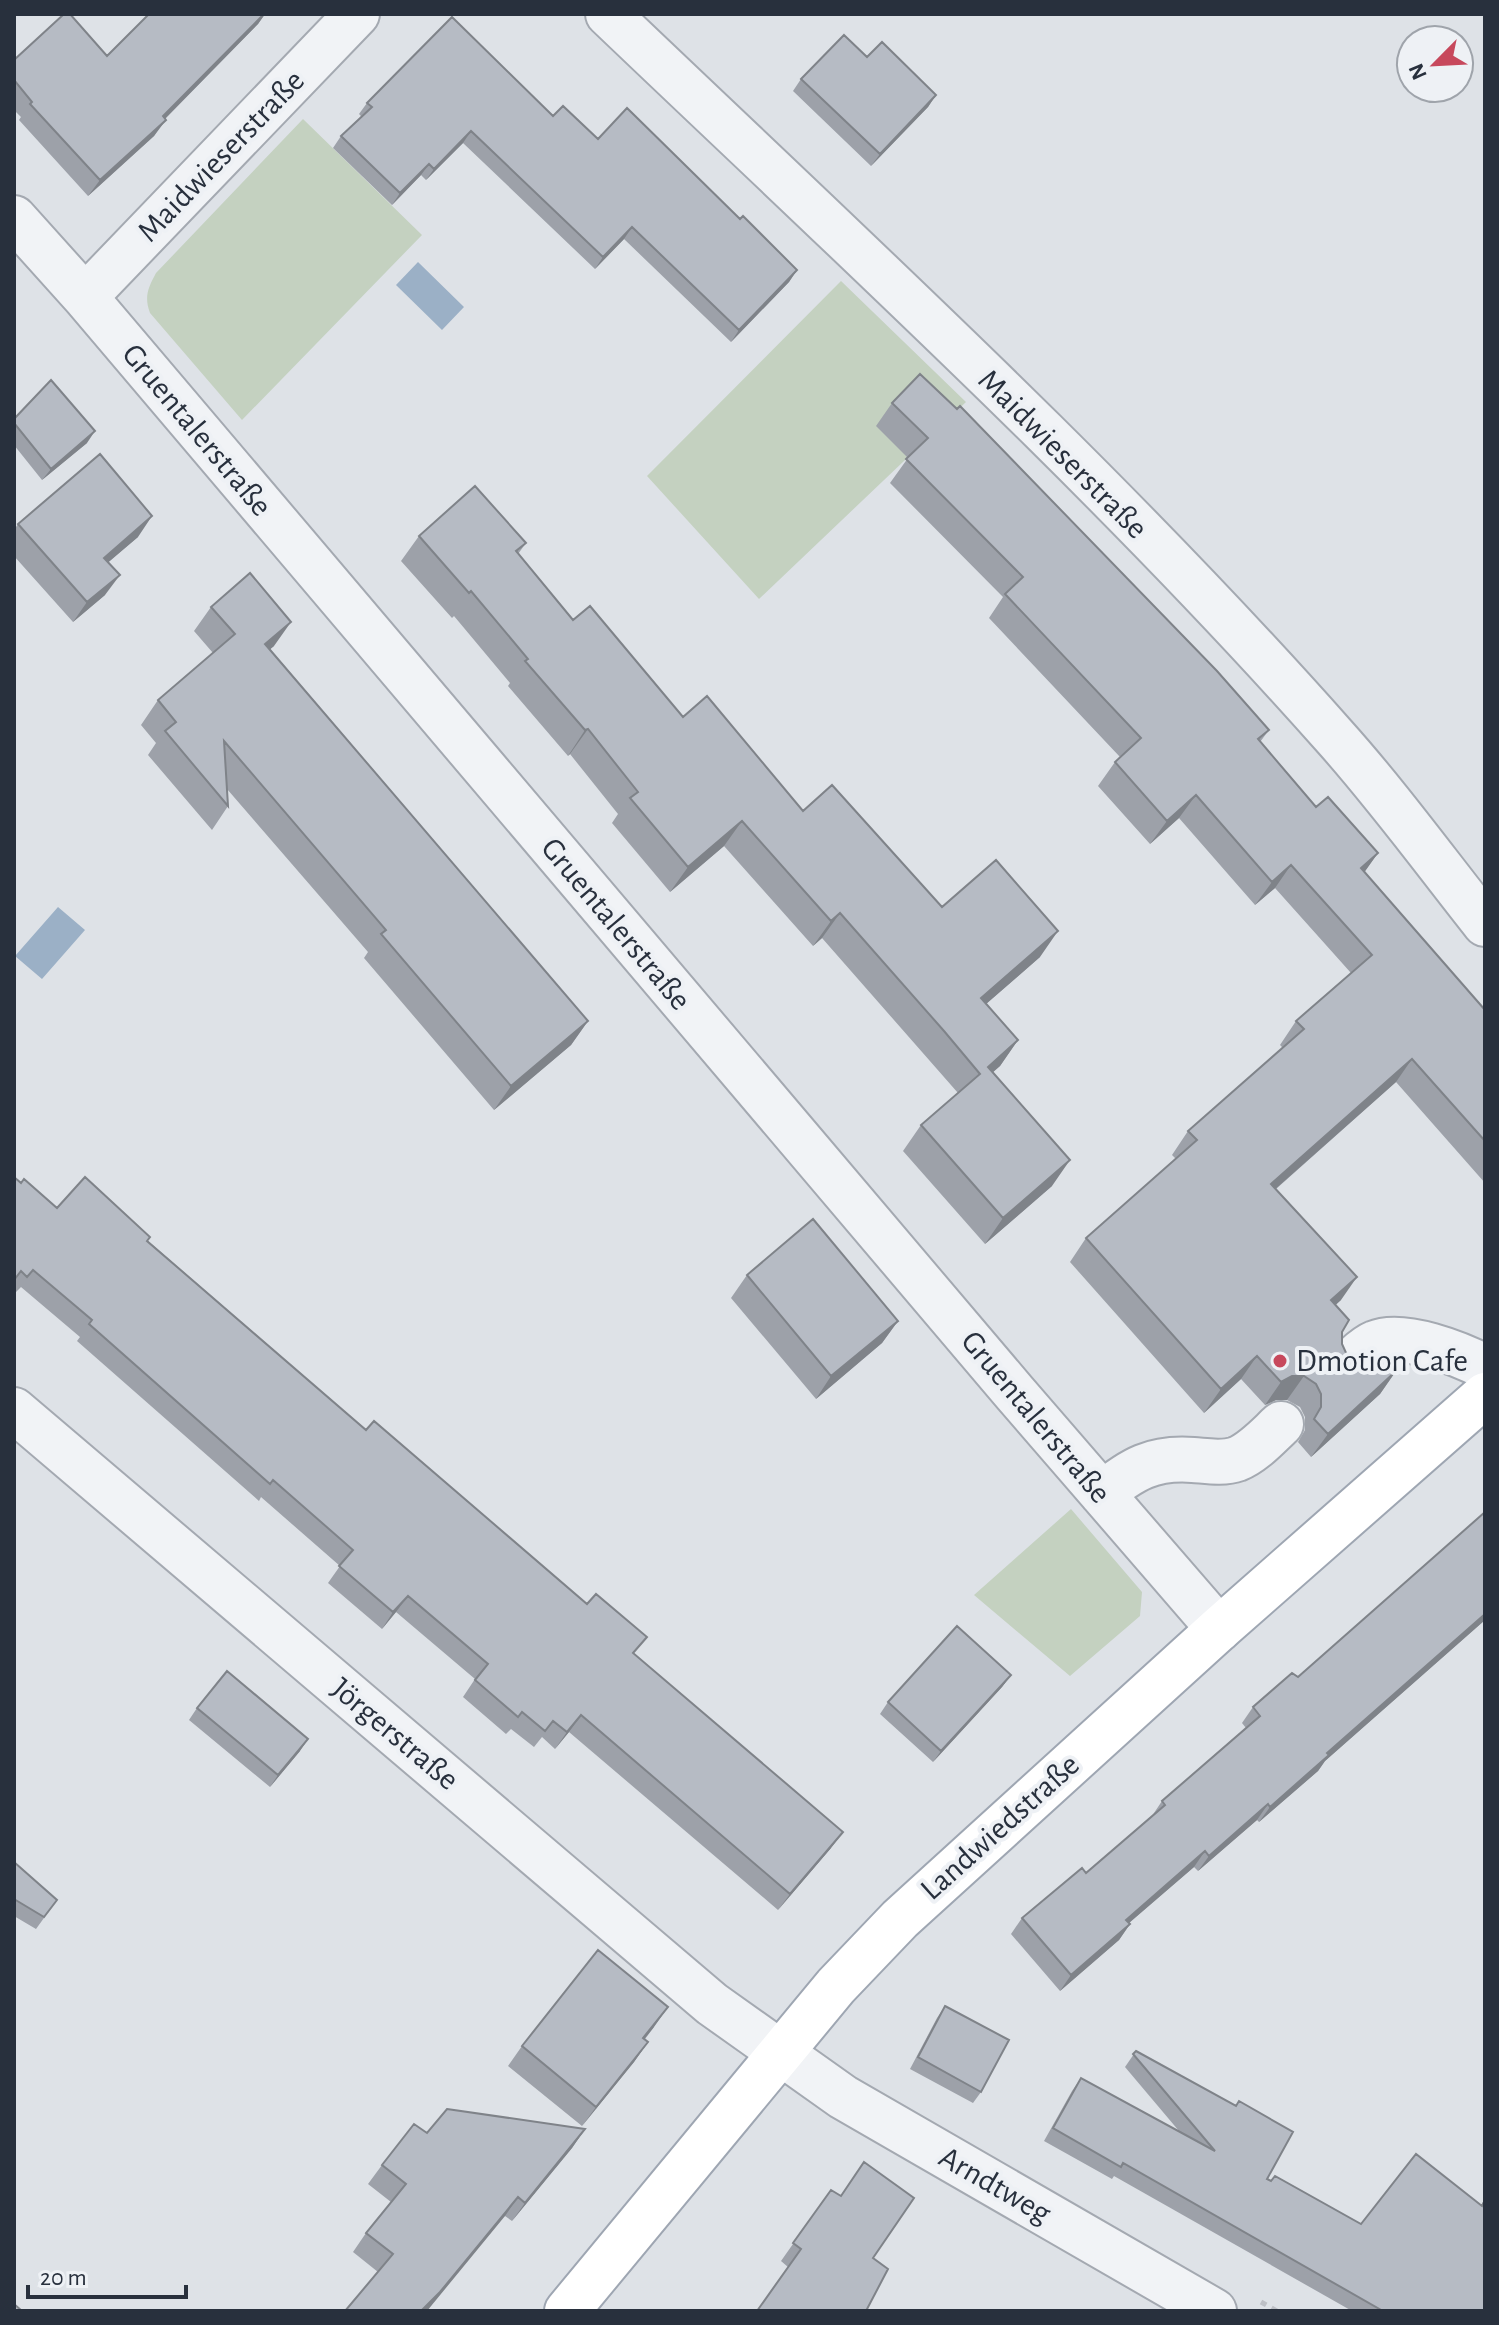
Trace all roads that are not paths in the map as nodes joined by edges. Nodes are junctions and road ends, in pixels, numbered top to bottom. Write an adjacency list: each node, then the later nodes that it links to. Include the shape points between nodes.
1 (357, 14): 4 (street, Maidwieserstraße)
2 (608, 14): 5 (street, Maidwieserstraße, via 991,381 1209,600 1336,738)
3 (14, 218): 4 (street, Gruentalerstraße)
4 (85, 297): 11 (street, Gruentalerstraße)
5 (1485, 924)
6 (1350, 1362): 7 (street, via 1377,1341 1397,1340 1459,1353)
7 (1485, 1367)
8 (1485, 1395): 12 (main road, Landwiedstraße)
9 (14, 1410): 13 (street, Jörgerstraße, via 712,2004)
10 (1281, 1424): 11 (street, via 1238,1458 1152,1462 1124,1475)
11 (1102, 1494): 12 (street, Gruentalerstraße)
12 (1219, 1629): 13 (main road, Landwiedstraße, via 900,1919)
13 (781, 2052): 14 (main road, Landwiedstraße); 15 (street, Arndtweg, via 843,2097)
14 (567, 2311)
15 (1214, 2311)

